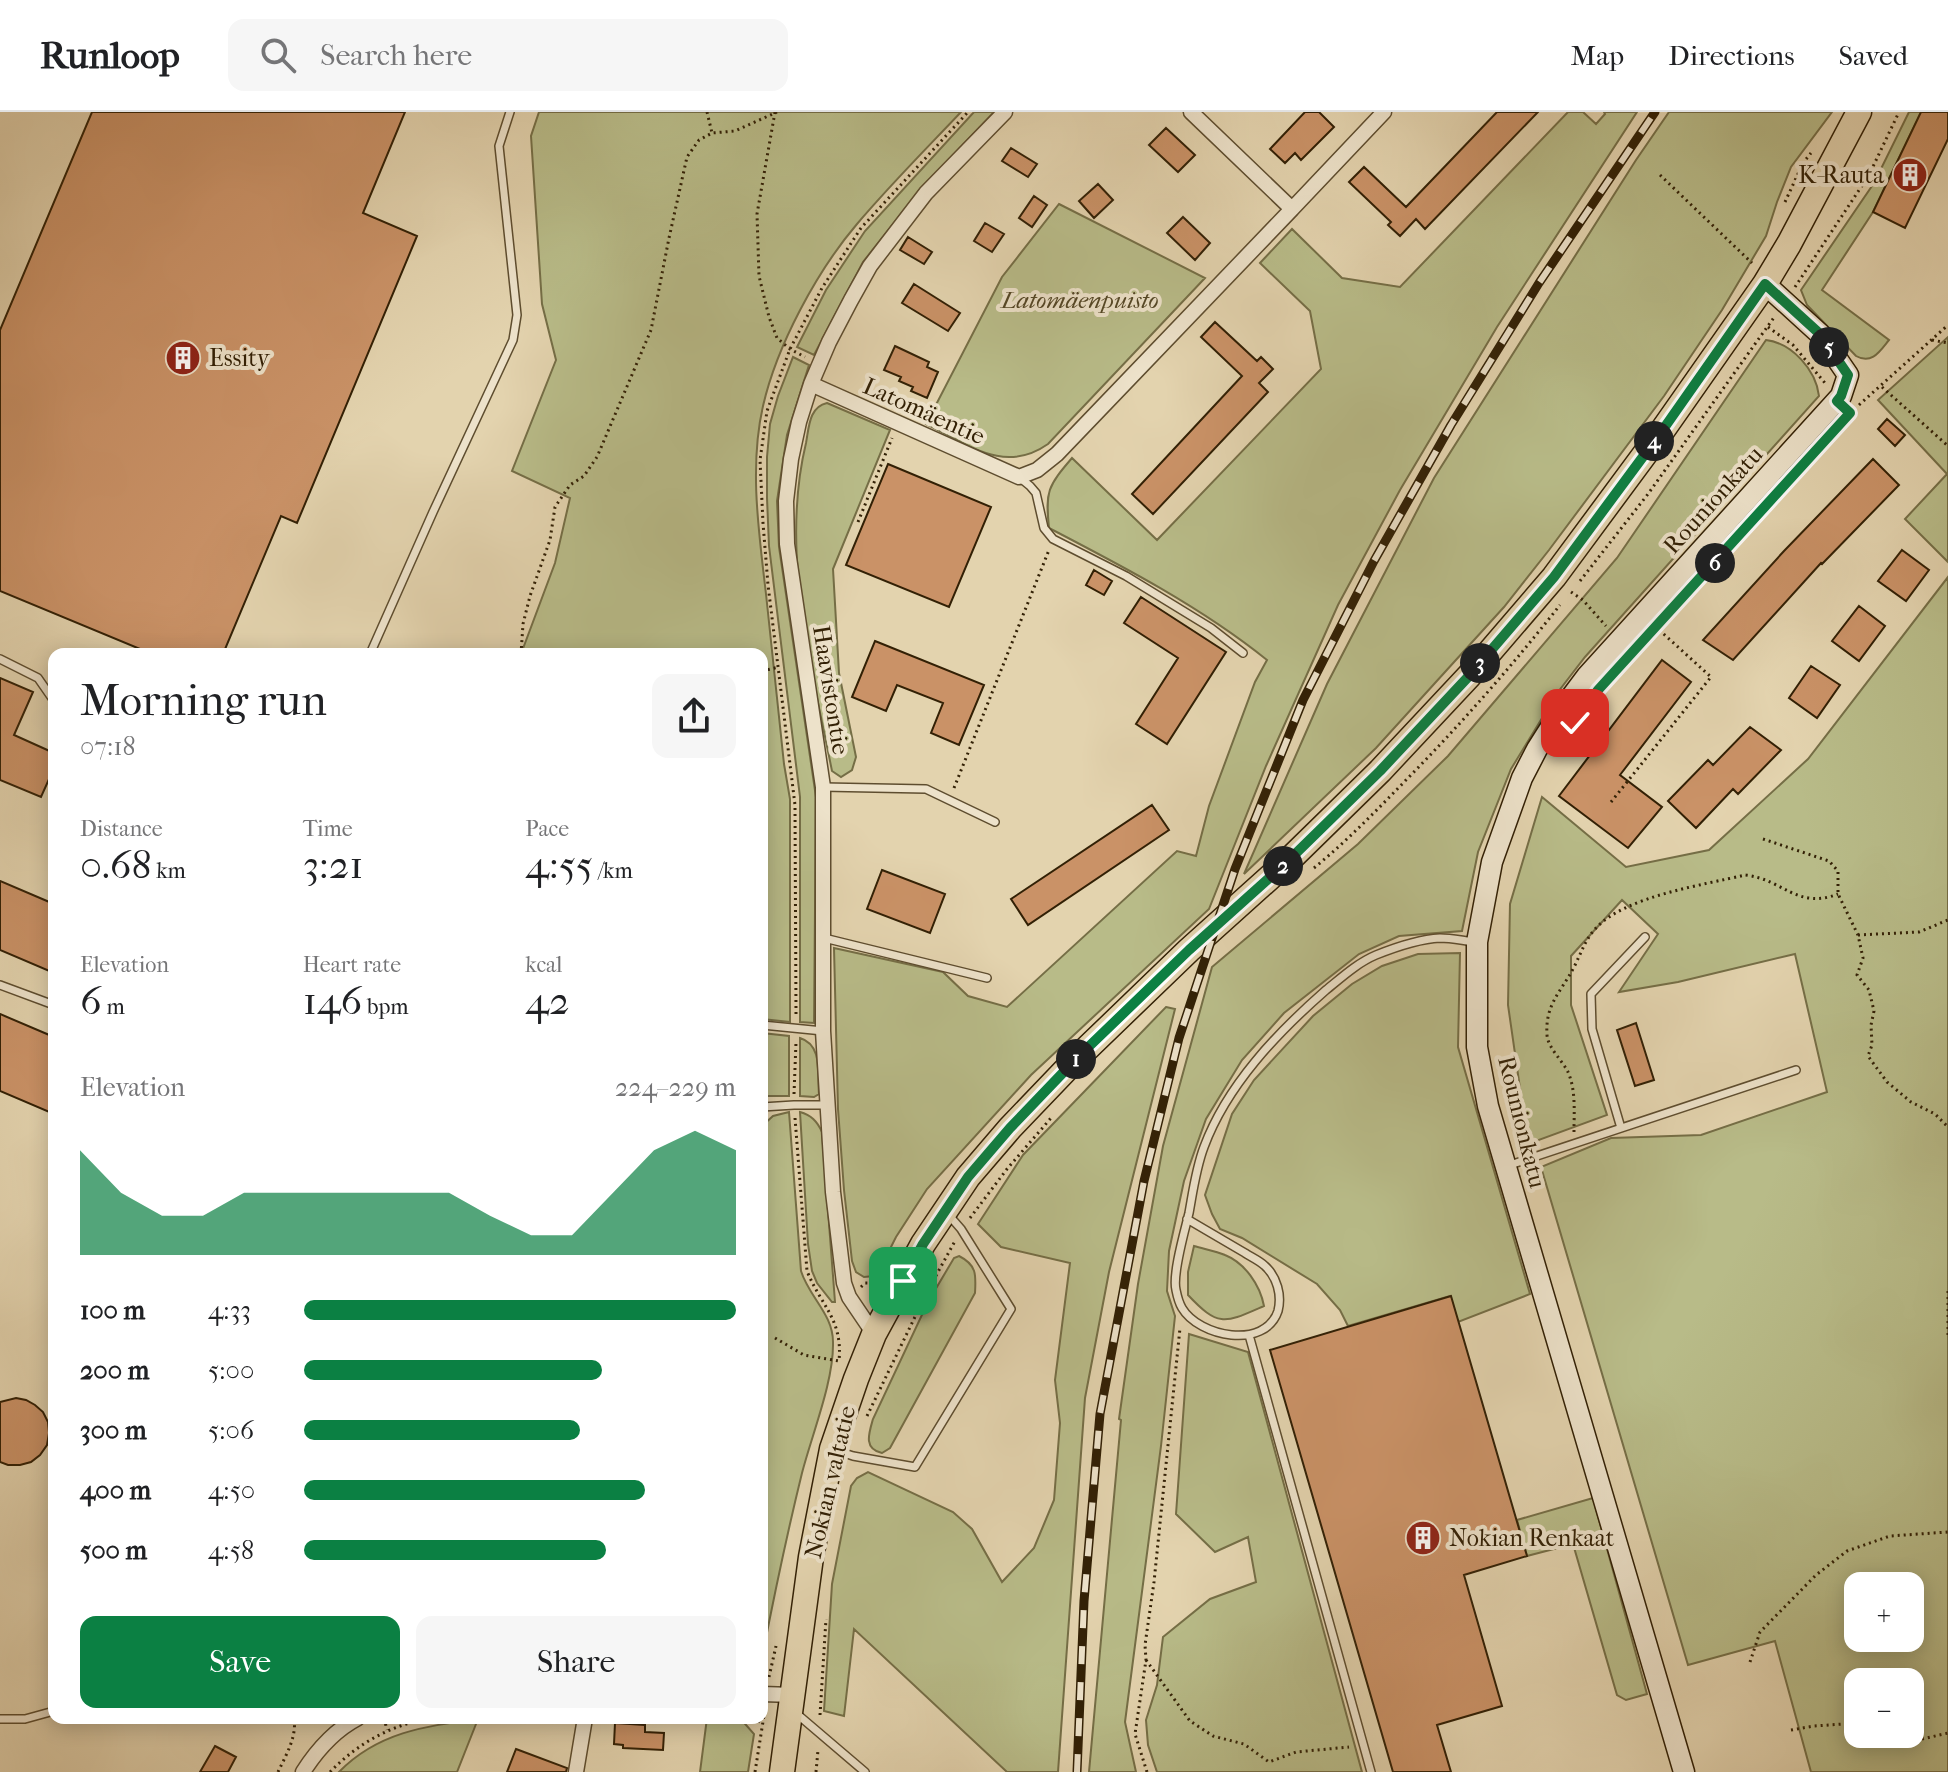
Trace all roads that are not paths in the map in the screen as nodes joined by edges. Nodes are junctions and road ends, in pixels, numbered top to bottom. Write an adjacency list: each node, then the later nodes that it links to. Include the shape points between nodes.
1 (510, 112): 10 (lane, via 499,146 517,315 513,340)
2 (1005, 112): 8 (street, Haavistontie, via 926,193 870,266)
3 (1191, 112): 6 (street)
4 (1384, 112): 6 (street)
5 (1859, 112): 7 (main road, Nokian valtatie, via 1789,244)
6 (1292, 209): 9 (street, via 1057,454)
7 (1760, 275): 18 (main road, Rounionkatu, via 1820,334 1848,375 1841,396 1563,708 1522,778 1492,862); 29 (main road, Nokian valtatie, via 1662,431 1554,577 1469,676 1287,862 1078,1057 1010,1128)
8 (811, 384): 9 (street, Latomäentie); 14 (street, Haavistontie, via 791,459 787,544)
9 (1019, 477): 11 (lane, via 1036,493 1044,528 1053,539 1126,576)
10 (373, 648)
11 (1243, 653)
12 (0, 659): 13 (lane, via 38,678)
13 (48, 692)
14 (823, 787): 15 (lane, via 926,789); 17 (street, Haavistontie)
15 (995, 822)
16 (1645, 937): 27 (lane, via 1591,994 1592,1029)
17 (824, 938): 19 (lane); 23 (street, Haavistontie)
18 (1477, 942): 28 (main road, Rounionkatu, via 1477,1047); 30 (lane, via 1441,938 1372,957 1306,1008 1222,1109 1203,1149)
19 (987, 978)
20 (0, 985): 21 (lane)
21 (48, 1003)
22 (768, 1026): 23 (lane)
23 (823, 1031): 25 (street, Haavistontie)
24 (1796, 1070): 27 (lane)
25 (827, 1105): 26 (lane); 31 (street, Haavistontie, via 844,1283)
26 (768, 1107)
27 (1621, 1128): 28 (lane)
28 (1505, 1167): 45 (main road, Rounionkatu)
29 (945, 1210): 31 (main road, Nokian valtatie); 33 (lane, via 1011,1309 915,1467)
30 (1187, 1219): 32 (lane, via 1175,1286 1182,1308 1198,1324 1220,1334); 32 (lane, via 1265,1265 1276,1280 1277,1314 1264,1329)
31 (874, 1334): 33 (main road, Nokian valtatie)
32 (1249, 1335): 44 (lane)
33 (832, 1449): 35 (main road, Nokian valtatie)
34 (768, 1696): 35 (street)
35 (792, 1702): 42 (main road, Nokian valtatie); 43 (lane)
36 (48, 1713): 37 (lane)
37 (0, 1719)
38 (338, 1724): 40 (street)
39 (584, 1724): 41 (street)
40 (303, 1772)
41 (576, 1772)
42 (782, 1772)
43 (865, 1772)
44 (1371, 1772)
45 (1684, 1772)

